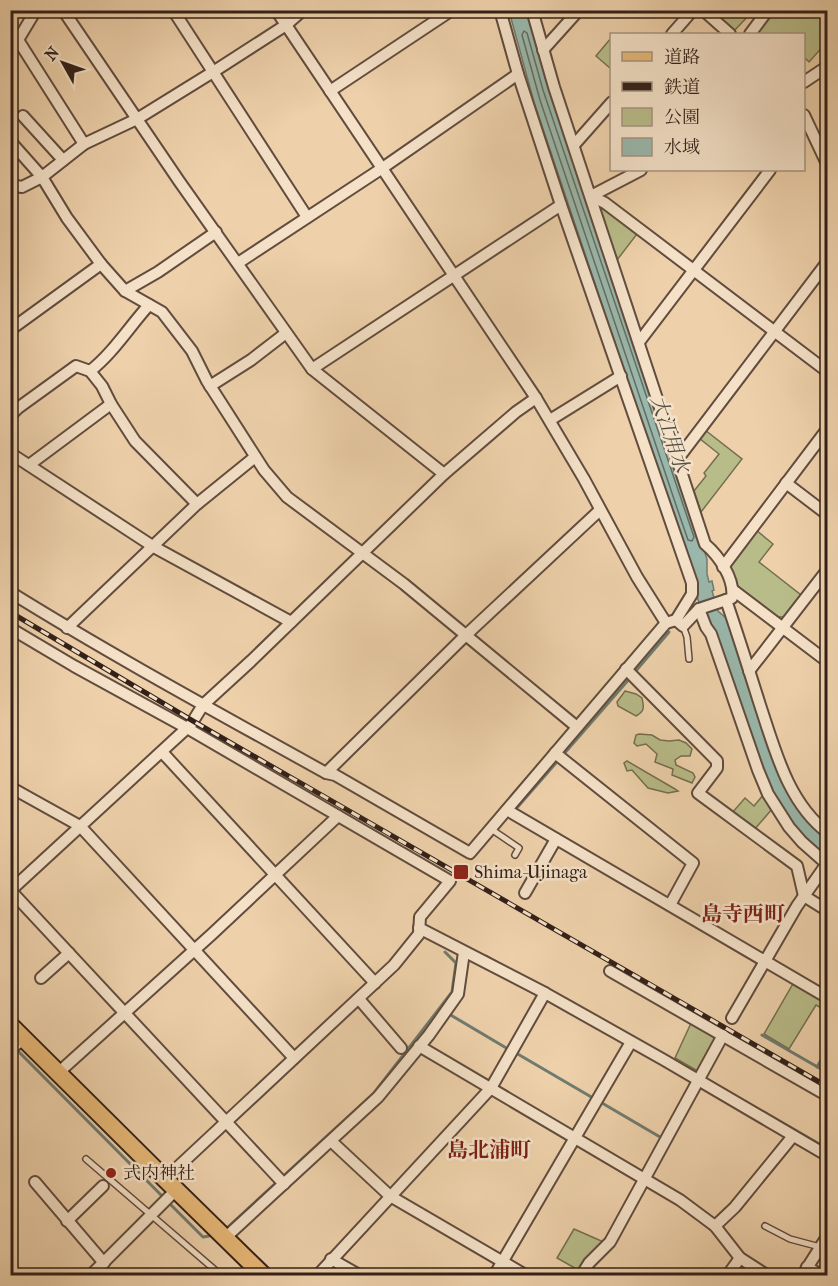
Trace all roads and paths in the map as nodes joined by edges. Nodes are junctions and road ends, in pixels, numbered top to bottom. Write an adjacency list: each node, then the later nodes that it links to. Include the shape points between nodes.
1 (36, 10): 28 (street, via 18,40)
2 (63, 10): 25 (street)
3 (173, 10): 19 (street)
4 (276, 10): 13 (street)
5 (303, 10): 13 (street)
6 (452, 10): 22 (street)
7 (500, 10): 20 (street)
8 (532, 10): 17 (street)
9 (579, 10): 17 (street)
10 (693, 10): 14 (street)
11 (703, 10): 15 (street)
12 (768, 10): 16 (street)
13 (286, 24): 19 (street); 22 (street)
14 (673, 33)
15 (729, 33)
16 (751, 33)
17 (543, 50): 29 (street)
18 (828, 66): 21 (street)
19 (213, 72): 25 (street); 39 (street)
20 (518, 74): 32 (street); 38 (street)
21 (805, 81)
22 (330, 91): 32 (street)
23 (610, 104): 29 (street)
24 (23, 116): 30 (street)
25 (137, 119): 28 (street); 40 (street)
26 (805, 122): 31 (street)
27 (10, 141): 35 (street)
28 (84, 144): 30 (street)
29 (574, 145): 37 (street)
30 (63, 160): 35 (street)
31 (828, 166)
32 (381, 169): 39 (street); 45 (street)
33 (639, 171): 37 (street)
34 (769, 171): 44 (street)
35 (42, 177): 36 (street, via 22,186); 42 (street)
36 (11, 185)
37 (591, 196): 44 (street); 51 (street)
38 (561, 205): 45 (street); 55 (street)
39 (307, 217): 43 (street)
40 (216, 232): 43 (street); 46 (street)
41 (828, 261): 49 (street)
42 (101, 264): 46 (street); 48 (street)
43 (238, 264): 50 (street)
44 (693, 270): 49 (street); 51 (street)
45 (454, 276): 52 (street); 57 (street)
46 (125, 291): 47 (street)
47 (149, 305): 53 (street, via 104,360); 56 (street, via 162,312 192,351)
48 (10, 330)
49 (774, 331): 54 (street); 64 (street)
50 (286, 333): 52 (street); 56 (street)
51 (639, 342): 64 (street)
52 (312, 369): 66 (street)
53 (90, 371): 58 (street); 59 (street, via 76,366)
54 (828, 372)
55 (621, 376): 60 (street); 80 (street, via 692,583 692,594)
56 (210, 386): 63 (street)
57 (536, 398): 60 (street); 66 (street)
58 (111, 404): 65 (street); 68 (street, via 135,441)
59 (10, 416)
60 (550, 420): 69 (street)
61 (828, 428): 67 (street)
62 (10, 453): 65 (street)
63 (255, 457): 68 (street); 72 (street, via 287,497)
64 (677, 460): 73 (street, via 705,544 717,554)
65 (29, 465): 71 (street)
66 (444, 474): 72 (street)
67 (786, 483): 70 (street); 73 (street)
68 (197, 504): 71 (street)
69 (600, 510): 80 (street, via 637,577); 84 (street)
70 (828, 515)
71 (154, 547): 79 (street); 81 (street)
72 (362, 553): 79 (street); 84 (street)
73 (723, 567): 75 (street)
74 (828, 569): 82 (street)
75 (733, 590): 77 (street, via 732,598); 82 (street)
76 (10, 592): 81 (street)
77 (723, 601): 78 (street); 87 (street)
78 (699, 609): 80 (street); 103 (street, via 768,794 789,827)
79 (291, 622): 89 (street)
80 (675, 623): 85 (lane, via 687,637); 88 (street)
81 (67, 628): 89 (street)
82 (782, 628): 86 (street); 87 (street)
83 (12, 631): 91 (street)
84 (466, 635): 90 (street); 94 (street)
85 (689, 659)
86 (828, 662)
87 (749, 671): 100 (street, via 793,792 803,809)
88 (630, 674): 90 (street); 107 (street, via 717,760 717,768 698,793 797,866)
89 (203, 705): 91 (street); 94 (street)
90 (577, 727): 93 (street)
91 (188, 729): 92 (street); 97 (street)
92 (162, 752): 98 (street); 104 (street)
93 (559, 756): 96 (street); 108 (street, via 693,863)
94 (326, 773): 99 (street, via 470,853)
95 (10, 787): 98 (street)
96 (507, 810): 99 (street); 101 (street)
97 (338, 816): 104 (street); 110 (street, via 450,881 420,917)
98 (80, 826): 105 (street); 111 (street)
99 (491, 829): 102 (lane, via 519,849)
100 (828, 833)
101 (556, 839): 106 (street); 108 (street)
102 (515, 855)
103 (827, 864): 107 (street)
104 (275, 875): 111 (street); 117 (street)
105 (11, 891): 113 (street)
106 (525, 893)
107 (804, 896): 109 (street); 114 (street)
108 (670, 905): 114 (street)
109 (828, 911)
110 (419, 928): 112 (street); 117 (street, via 419,934)
111 (195, 950): 121 (street); 129 (street)
112 (464, 951): 118 (street); 127 (street, via 458,994)
113 (69, 953): 116 (street); 121 (street)
114 (766, 961): 119 (street); 122 (street)
115 (610, 971): 124 (street)
116 (41, 978)
117 (375, 983): 120 (street)
118 (545, 993): 125 (street); 132 (street)
119 (828, 998)
120 (359, 999): 128 (street); 129 (street)
121 (125, 1013): 130 (street); 134 (street)
122 (732, 1018)
123 (10, 1024): 126 (main road)
124 (723, 1035): 131 (street); 133 (street)
125 (631, 1042): 131 (street); 136 (street)
126 (18, 1043): 130 (main road)
127 (419, 1046): 132 (street); 137 (street, via 378,1097)
128 (401, 1048)
129 (294, 1058): 134 (street)
130 (58, 1073): 144 (main road)
131 (699, 1081): 135 (street); 140 (street)
132 (491, 1088): 136 (street); 145 (street)
133 (828, 1096)
134 (225, 1122): 141 (street); 144 (street)
135 (793, 1136): 138 (street); 148 (street)
136 (575, 1137): 140 (street); 155 (street)
137 (331, 1141): 141 (street); 145 (street)
138 (828, 1156)
139 (86, 1159): 146 (lane)
140 (646, 1178): 148 (street); 165 (street, via 610,1242)
141 (281, 1181): 151 (street)
142 (35, 1182): 147 (street)
143 (103, 1186): 147 (street)
144 (168, 1192): 146 (street); 151 (main road)
145 (390, 1196): 154 (street); 155 (street)
146 (151, 1215): 156 (street); 159 (lane)
147 (67, 1221): 156 (street)
148 (716, 1226): 153 (street)
149 (765, 1226): 152 (lane, via 789,1239)
150 (828, 1235): 152 (street)
151 (225, 1239): 160 (main road)
152 (820, 1247): 157 (street)
153 (740, 1258): 166 (street); 167 (street)
154 (331, 1259): 161 (street); 162 (street)
155 (502, 1262): 163 (street); 164 (street)
156 (104, 1263): 158 (street)
157 (804, 1271): 168 (street)
158 (90, 1275)
159 (222, 1275)
160 (264, 1275)
161 (317, 1275)
162 (361, 1275)
163 (494, 1275)
164 (527, 1275)
165 (581, 1275)
166 (728, 1275)
167 (768, 1275)
168 (823, 1275)

